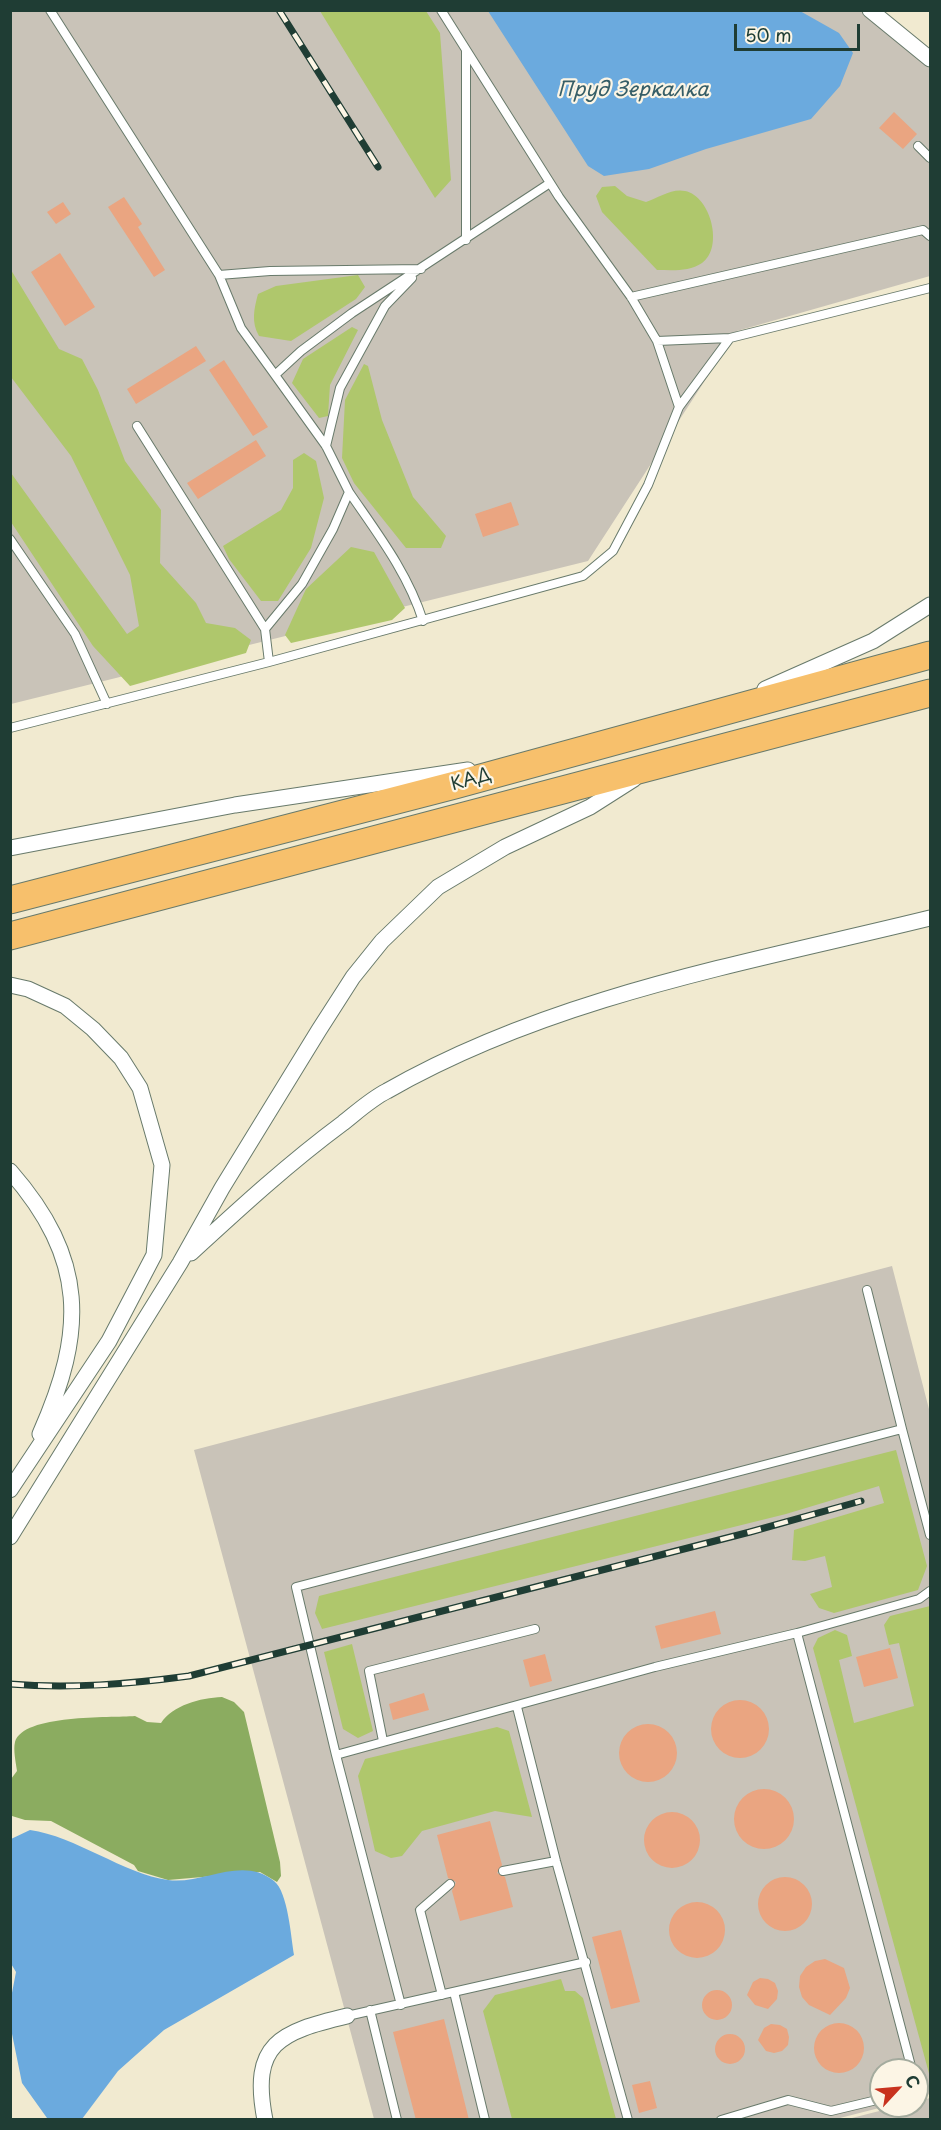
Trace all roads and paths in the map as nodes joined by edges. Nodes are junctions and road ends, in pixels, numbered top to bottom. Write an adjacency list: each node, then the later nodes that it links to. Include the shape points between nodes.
1 (50, 10): 12 (lane)
2 (441, 10): 4 (lane)
3 (870, 10): 5 (street)
4 (466, 50): 8 (lane); 10 (lane)
5 (930, 59)
6 (918, 146): 7 (lane)
7 (930, 158)
8 (550, 183): 10 (lane); 14 (lane)
9 (930, 236): 14 (lane, via 923,230)
10 (466, 240): 11 (lane)
11 (422, 268): 12 (lane); 17 (lane, via 351,313); 20 (lane, via 385,306 340,388)
12 (219, 275): 17 (lane, via 242,328)
13 (930, 288): 15 (lane)
14 (631, 297): 16 (lane)
15 (730, 338): 16 (lane); 18 (lane)
16 (657, 341): 18 (lane)
17 (275, 375): 20 (lane)
18 (679, 407): 24 (lane, via 648,485 613,551 583,576)
19 (137, 426): 25 (lane)
20 (326, 446): 21 (lane)
21 (349, 492): 24 (lane, via 401,569); 25 (lane, via 302,584)
22 (10, 539): 29 (lane, via 75,634)
23 (930, 605): 30 (street, via 873,641)
24 (423, 621): 27 (lane)
25 (265, 629): 27 (lane)
26 (930, 655): 30 (highway, КАД)
27 (269, 662): 29 (lane)
28 (930, 693): 33 (highway, КАД)
29 (106, 704): 31 (lane)
30 (699, 717): 32 (highway, КАД)
31 (10, 728)
32 (551, 757): 34 (street, via 235,805); 35 (highway, КАД)
33 (660, 763): 37 (highway, КАД); 40 (street, via 590,807 505,847 438,887 382,941 319,1030)
34 (10, 848)
35 (10, 900)
36 (930, 918): 40 (street, via 625,994 481,1045 385,1091 300,1155)
37 (10, 936)
38 (10, 985): 43 (street, via 65,1006 121,1058 140,1088 162,1165 154,1255 109,1341)
39 (10, 1171): 43 (street, via 54,1231 67,1271 73,1315 70,1350 52,1406)
40 (180, 1263): 46 (street)
41 (867, 1290): 42 (lane)
42 (902, 1429): 45 (lane); 52 (lane, via 296,1587)
43 (26, 1464): 44 (street)
44 (10, 1490)
45 (930, 1535)
46 (10, 1537)
47 (930, 1592): 49 (lane, via 918,1599)
48 (535, 1629): 51 (lane, via 369,1671)
49 (797, 1633): 50 (lane, via 654,1667); 62 (lane)
50 (518, 1707): 51 (lane); 53 (lane)
51 (383, 1741): 52 (lane)
52 (336, 1755): 59 (lane)
53 (556, 1861): 54 (lane); 56 (lane)
54 (503, 1871)
55 (450, 1884): 58 (lane, via 420,1910)
56 (586, 1962): 57 (lane); 67 (lane)
57 (454, 1992): 58 (lane); 66 (lane)
58 (442, 1995): 59 (lane)
59 (401, 2005): 60 (lane)
60 (370, 2010): 61 (lane); 65 (lane)
61 (347, 2016): 64 (street, via 303,2027 271,2048 260,2076)
62 (909, 2058)
63 (869, 2102): 68 (lane, via 831,2112 788,2100)
64 (265, 2120)
65 (397, 2120)
66 (485, 2120)
67 (628, 2120)
68 (722, 2120)

